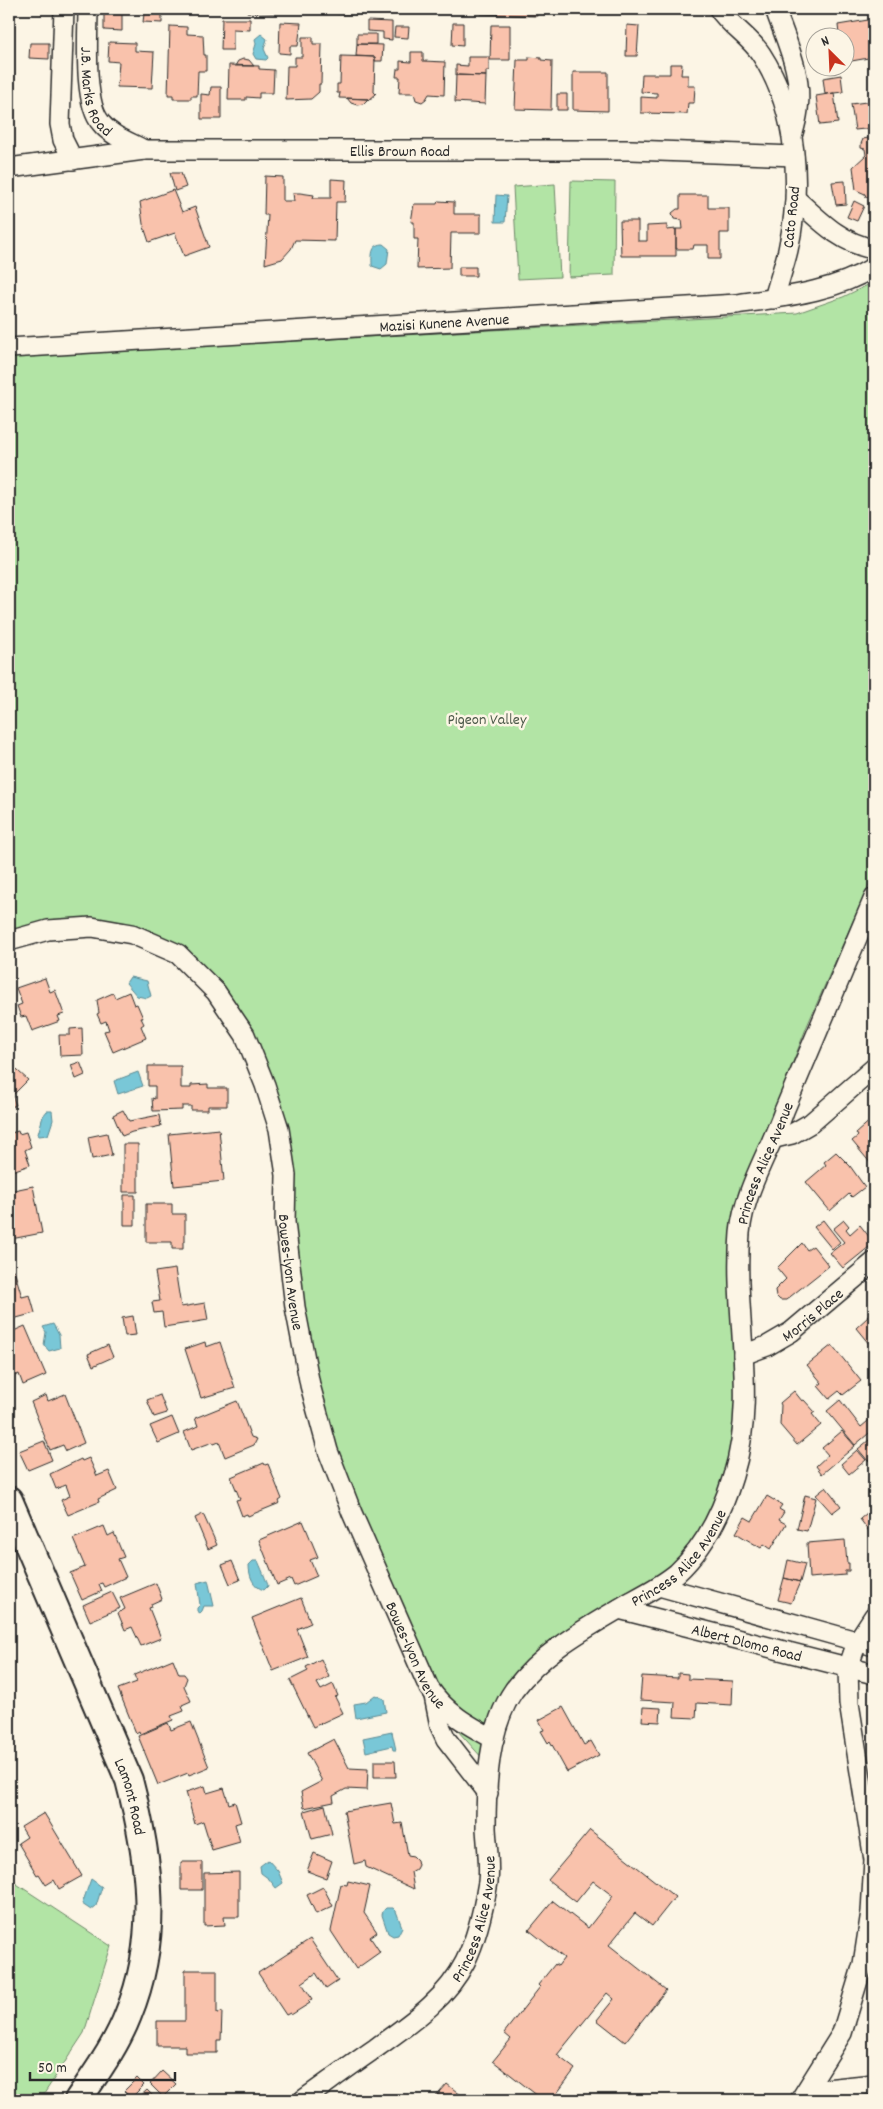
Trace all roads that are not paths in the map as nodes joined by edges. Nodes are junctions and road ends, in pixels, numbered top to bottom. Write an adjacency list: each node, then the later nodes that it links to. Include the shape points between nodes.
1 (64, 9): 8 (street, J.B. Marks Road, via 60,124)
2 (88, 9): 6 (street, J.B. Marks Road, via 92,107 100,123)
3 (720, 9): 5 (street, Cato Road, via 760,53 781,96)
4 (775, 9): 5 (street, Cato Road, via 792,54 797,78 799,109)
5 (792, 135): 7 (street, Cato Road)
6 (144, 150): 7 (street, Ellis Brown Road, via 631,150); 8 (street, Ellis Brown Road)
7 (794, 156): 10 (street, Cato Road)
8 (72, 160): 9 (street, Ellis Brown Road)
9 (9, 168)
10 (796, 199): 11 (street, via 843,239); 13 (street, Cato Road, via 788,250)
11 (874, 249)
12 (874, 267): 13 (street, Mazisi Kunene Avenue, via 838,284)
13 (774, 298): 14 (street, Mazisi Kunene Avenue, via 737,304)
14 (9, 348)
15 (874, 898): 18 (street, Princess Alice Avenue)
16 (9, 941): 28 (street, Bowes-lyon Avenue, via 48,930 92,927 132,934 178,954 216,992 245,1035 278,1128 286,1175 285,1222 295,1307 310,1385 326,1442 352,1513)
17 (874, 1068): 18 (street, via 811,1123 792,1134)
18 (775, 1138): 20 (street, Princess Alice Avenue, via 746,1200 742,1217)
19 (874, 1262): 20 (street, Morris Place, via 790,1332 768,1346)
20 (743, 1355): 22 (street, Princess Alice Avenue, via 743,1425 734,1474 720,1514 697,1552 676,1574)
21 (9, 1500): 34 (street, Lamont Road, via 130,1780 142,1828 148,1876 148,1935 139,1983 113,2047)
22 (658, 1586): 23 (street, Princess Alice Avenue); 25 (street, Albert Dlomo Road)
23 (619, 1609): 26 (street, Albert Dlomo Road); 29 (street, Princess Alice Avenue, via 566,1640 538,1665 514,1691 499,1716)
24 (874, 1616): 25 (street)
25 (866, 1644): 26 (street)
26 (848, 1668): 27 (street, Albert Dlomo Road); 31 (street, via 849,1703)
27 (874, 1674)
28 (434, 1696): 29 (street, Bowes-lyon Avenue, via 453,1716); 30 (street, via 446,1739)
29 (494, 1739): 30 (street, Princess Alice Avenue)
30 (488, 1793): 35 (street, Princess Alice Avenue, via 488,1880 479,1920 464,1962 445,1990 419,2016)
31 (874, 1860): 33 (street, via 863,1964 842,2033)
32 (874, 2084): 33 (street)
33 (804, 2095)
34 (78, 2100)
35 (303, 2100)

